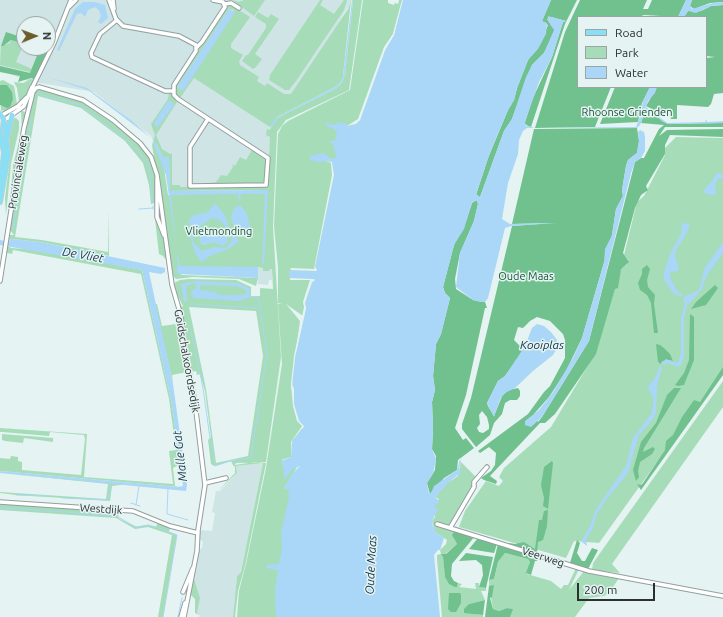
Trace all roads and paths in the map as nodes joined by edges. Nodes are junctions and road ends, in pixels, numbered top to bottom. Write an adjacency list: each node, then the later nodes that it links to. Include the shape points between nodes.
1 (71, 0): 9 (street)
2 (76, 0): 9 (street)
3 (109, 0): 8 (street)
4 (113, 0): 8 (street)
5 (213, 0): 6 (street)
6 (225, 4): 7 (street, via 231,3); 11 (street, via 220,16)
7 (239, 8)
8 (114, 13): 10 (street)
9 (63, 18): 13 (street, via 29,95)
10 (117, 20): 11 (street, via 128,27 182,37); 12 (street, via 100,34 92,57 164,90)
11 (197, 47): 12 (street)
12 (173, 91): 17 (street, via 178,99)
13 (21, 106): 14 (street); 15 (street); 16 (street, via 14,108)
14 (28, 110): 22 (street, Provincialeweg); 25 (street, Goidschalxoordsedijk, via 32,95 38,87 86,101 140,143 151,157 157,175 173,287 182,320 182,338 195,403)
15 (12, 115): 16 (street); 19 (main road)
16 (2, 118): 18 (main road, Provincialeweg); 19 (main road, Provincialeweg)
17 (208, 119): 17 (street, via 190,148 190,186 266,185 268,158)
18 (1, 138): 20 (main road, Provincialeweg, via 4,158)
19 (8, 140): 21 (main road, Provincialeweg, via 8,163)
20 (0, 188)
21 (0, 202)
22 (0, 281)
23 (488, 467): 28 (street, via 474,482 474,487)
24 (226, 478): 25 (street)
25 (205, 483): 29 (street, Goidschalxoordsedijk)
26 (0, 502): 29 (street, Westdijk, via 133,511)
27 (437, 524): 28 (street, Veerweg)
28 (450, 528): 32 (street, Veerweg, via 588,571)
29 (198, 533): 30 (street, Goidschalxoordsedijk)
30 (194, 567): 31 (street); 33 (street)
31 (183, 592)
32 (723, 596)
33 (187, 598): 34 (street); 35 (street)
34 (181, 617)
35 (184, 617)

